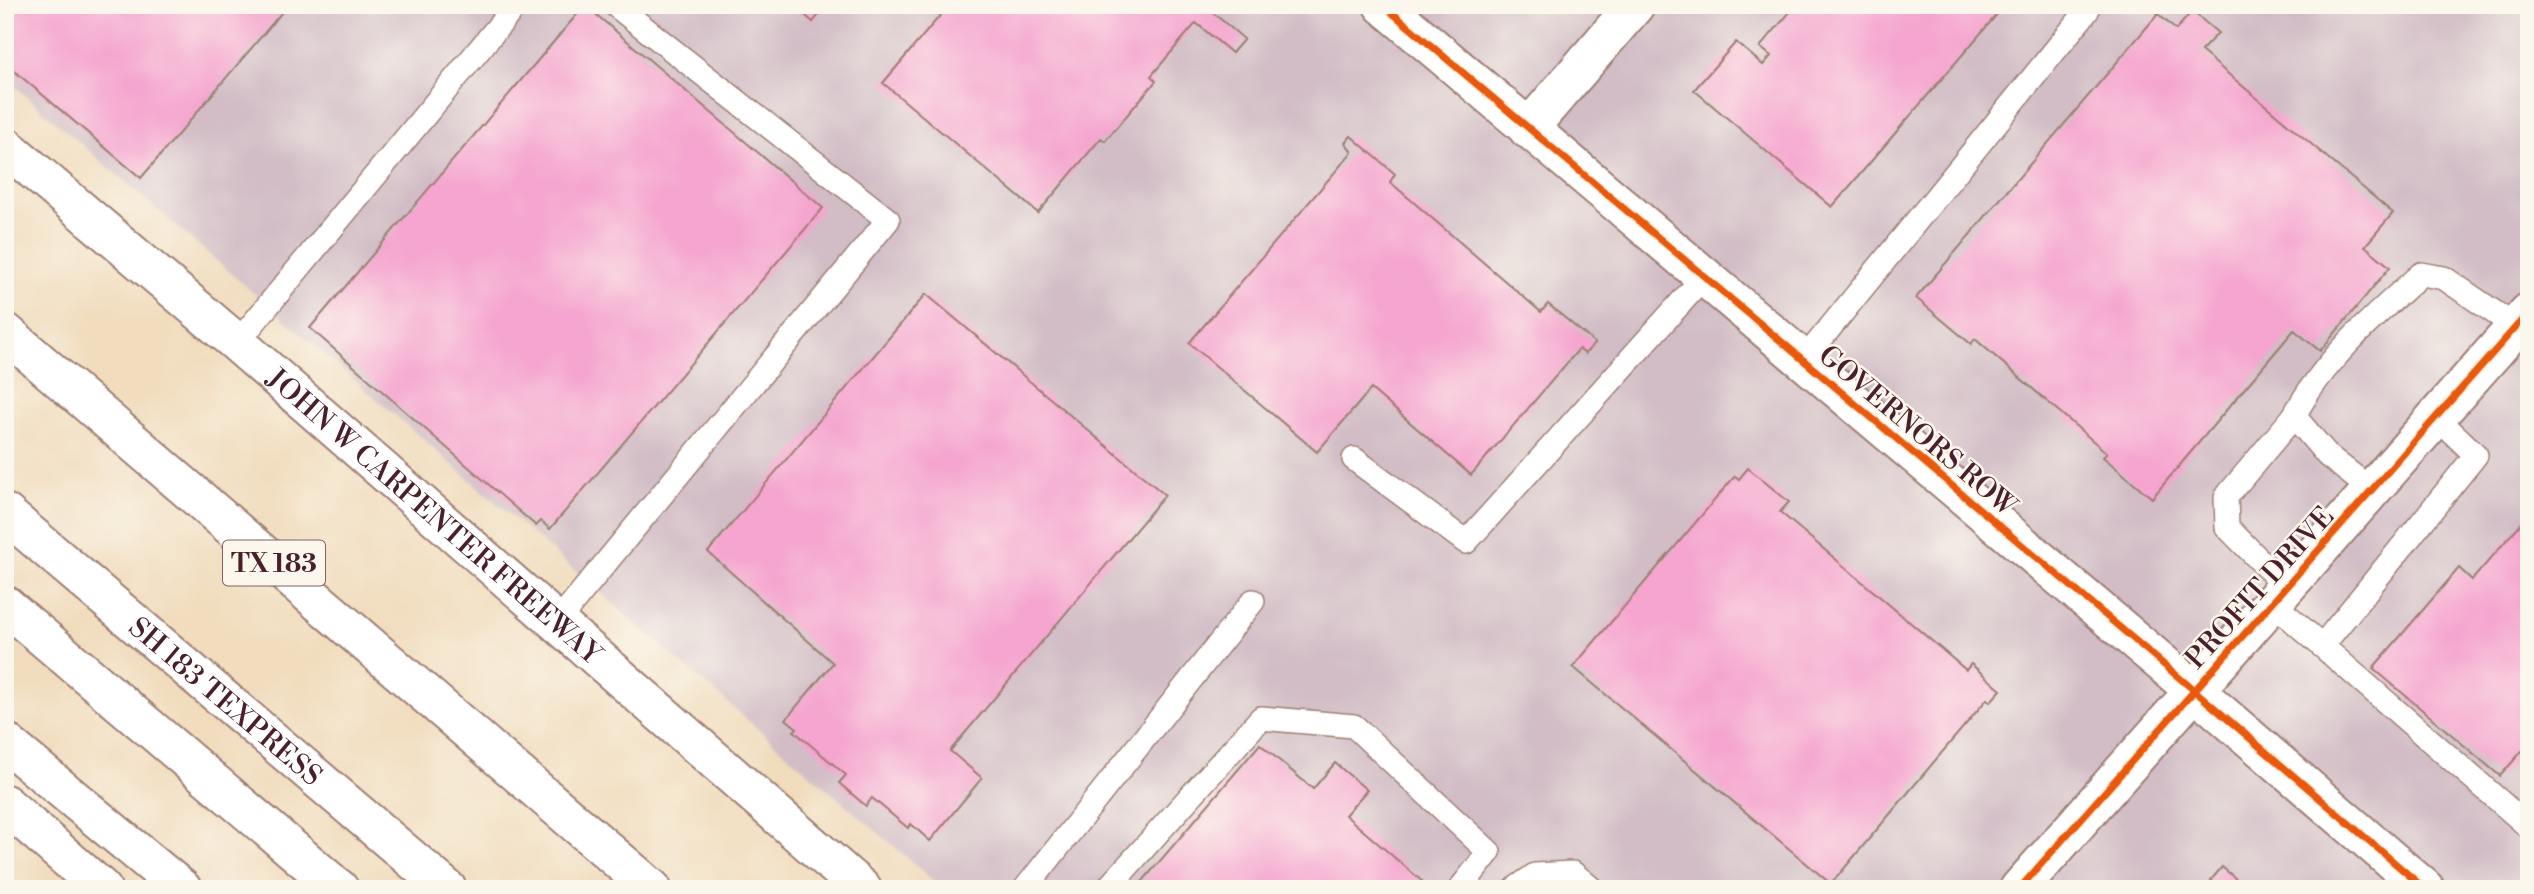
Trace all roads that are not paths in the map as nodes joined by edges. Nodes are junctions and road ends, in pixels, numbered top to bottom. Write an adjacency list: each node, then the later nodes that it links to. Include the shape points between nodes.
1 (516, 5): 11 (lane)
2 (615, 5): 21 (lane, via 888,220)
3 (1383, 5): 6 (main road, GOVERNORS ROW)
4 (1635, 5): 6 (main road)
5 (2087, 11): 12 (lane)
6 (1528, 129): 8 (main road, GOVERNORS ROW)
7 (5, 146): 11 (main road, JOHN W CARPENTER FREEWAY)
8 (1704, 277): 12 (main road, GOVERNORS ROW); 15 (lane, via 1466,542)
9 (2522, 320): 13 (lane, via 2444,278 2421,274 2309,388); 14 (main road, PROFIT DRIVE)
10 (5, 332): 25 (main road, TX 183)
11 (237, 343): 21 (main road, JOHN W CARPENTER FREEWAY)
12 (1803, 360): 23 (main road, GOVERNORS ROW)
13 (2294, 416): 16 (lane, via 2328,456); 18 (lane, via 2226,497 2227,527)
14 (2436, 417): 16 (main road, PROFIT DRIVE); 22 (lane, via 2476,455)
15 (1354, 459)
16 (2373, 491): 18 (main road, PROFIT DRIVE)
17 (5, 513): 31 (main road, SH 183 TEXPRESS)
18 (2280, 595): 22 (lane); 23 (main road, PROFIT DRIVE)
19 (1253, 601): 35 (lane)
20 (5, 605): 30 (main road)
21 (557, 622): 34 (main road, JOHN W CARPENTER FREEWAY)
22 (2322, 646): 27 (lane)
23 (2195, 691): 40 (main road, PROFIT DRIVE); 41 (main road, GOVERNORS ROW)
24 (5, 741): 29 (main road)
25 (542, 794): 32 (main road, TX 183); 33 (main road)
26 (5, 804): 28 (main road)
27 (2529, 827)
28 (102, 889)
29 (182, 889)
30 (340, 889)
31 (447, 889)
32 (652, 889)
33 (668, 889)
34 (862, 889)
35 (1024, 889)
36 (1107, 889): 37 (lane, via 1261,718 1354,726 1489,852)
37 (1460, 889)
38 (1515, 889): 39 (lane, via 1535,875 1573,873)
39 (1592, 889)
40 (2019, 889)
41 (2425, 889)

